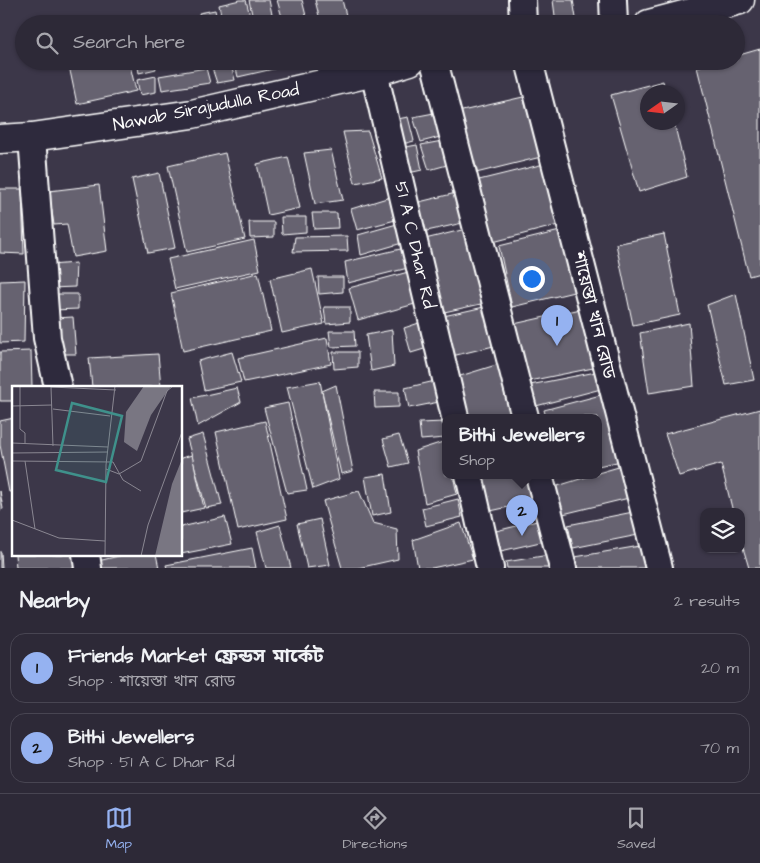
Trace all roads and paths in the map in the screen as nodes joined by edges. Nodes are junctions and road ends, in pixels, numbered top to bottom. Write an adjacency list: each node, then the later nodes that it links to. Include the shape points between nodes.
1 (522, 0): 4 (street)
2 (614, 0): 5 (street)
3 (740, 0): 6 (street)
4 (523, 15)
5 (614, 15)
6 (683, 15)
7 (381, 70): 10 (street, Nawab Sirajudulla Road)
8 (436, 70): 15 (street)
9 (531, 70): 20 (street, শায়েস্তা খান রোড)
10 (374, 72): 11 (street, Nawab Sirajudulla Road, via 200,112); 14 (street, 51 A C Dhar Rd)
11 (32, 137): 12 (street, Nawab Sirajudulla Road); 13 (street, via 47,338)
12 (0, 139)
13 (58, 386)
14 (454, 414)
15 (524, 414)
16 (470, 479): 18 (street)
17 (540, 479): 19 (street)
18 (490, 568)
19 (563, 568)
20 (659, 568)

